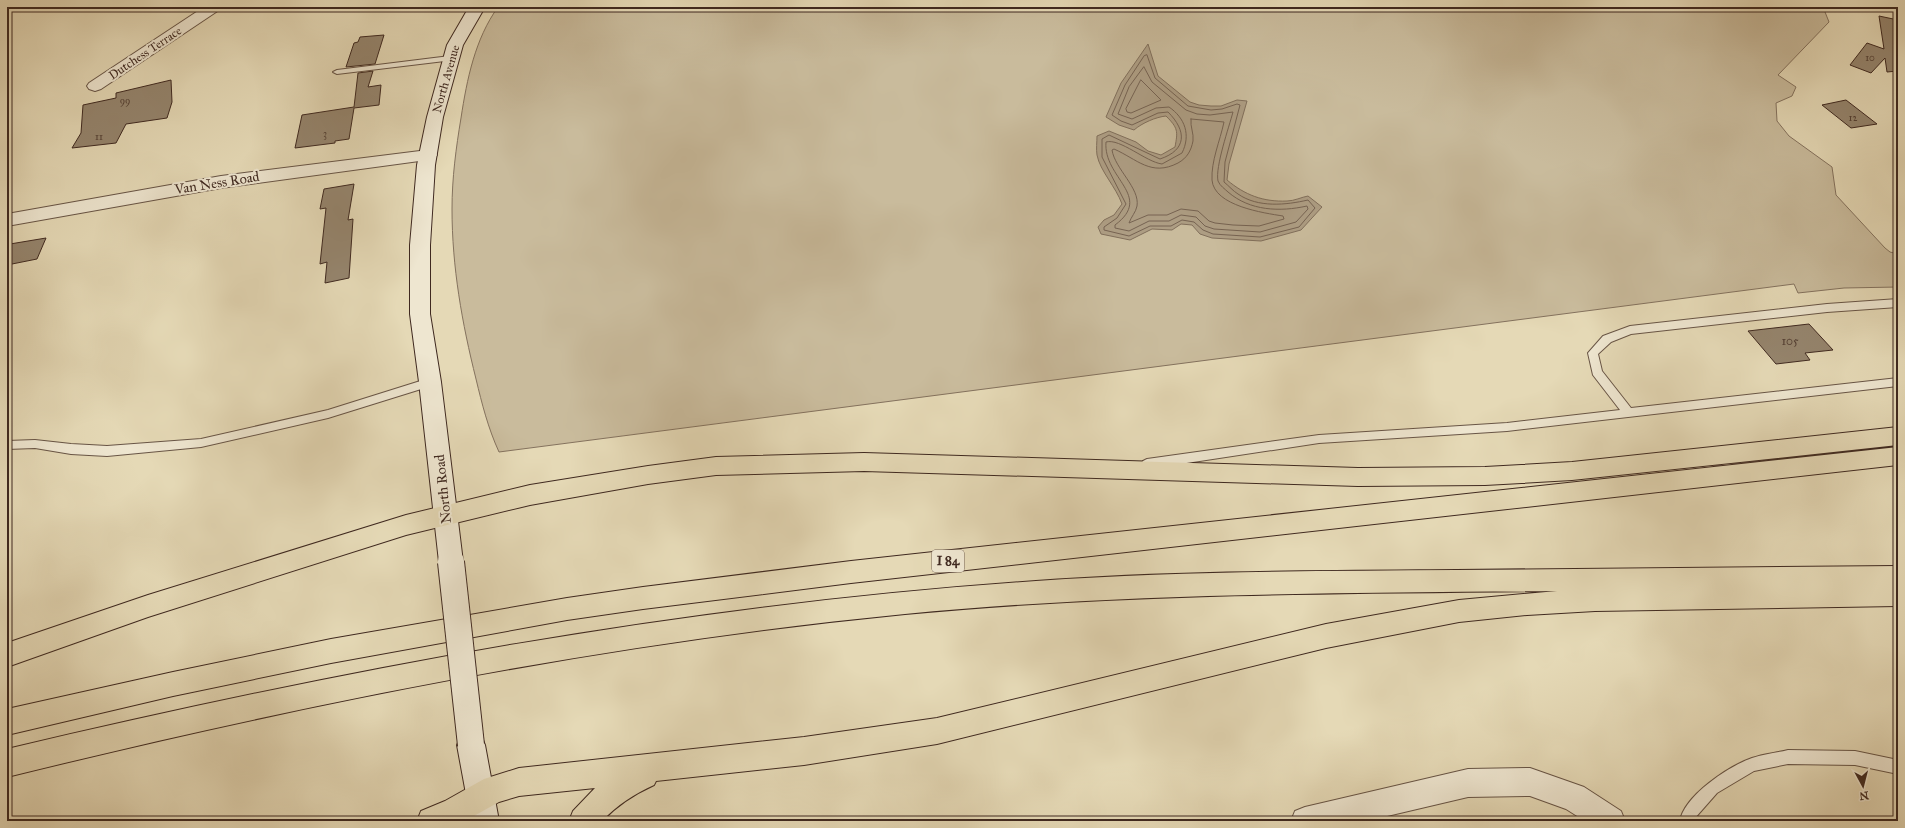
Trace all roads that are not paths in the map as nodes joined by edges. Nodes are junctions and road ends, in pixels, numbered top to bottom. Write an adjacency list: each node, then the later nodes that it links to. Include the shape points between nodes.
1 (214, 7): 5 (main road, Dutchess Terrace)
2 (476, 7): 3 (main road, North Avenue, via 460,33)
3 (450, 58): 4 (lane); 6 (main road, North Avenue)
4 (337, 72)
5 (95, 86)
6 (428, 155): 7 (main road, Van Ness Road, via 221,182); 9 (main road, North Road, via 419,279 420,314)
7 (7, 220)
8 (1898, 303): 11 (lane, via 1827,308 1630,330 1607,339 1593,353 1597,372)
9 (430, 382): 13 (lane, via 328,414 201,443 107,451 35,444); 16 (main road, North Road)
10 (1898, 382): 11 (lane)
11 (1629, 414): 15 (lane, via 1507,427 1312,440)
12 (1898, 436): 15 (highway, via 1580,470 1486,476 1358,477)
13 (7, 445)
14 (1898, 456): 20 (highway, I 84, via 859,571 643,598 501,620 331,651)
15 (1116, 470): 16 (highway, via 864,462 787,462 716,466 530,494)
16 (446, 514): 19 (highway, via 202,588); 24 (main road, North Road, bridge, via 471,745)
17 (1898, 577): 21 (highway, via 1252,582 1038,592 902,603 743,620 494,658 251,706)
18 (1898, 595): 22 (highway, via 1595,600 1459,611 1333,635 937,731 849,746)
19 (7, 655)
20 (7, 722)
21 (7, 763)
22 (668, 767): 24 (highway, via 519,782 494,789); 26 (highway, via 630,780 616,788 595,806)
23 (1898, 767): 29 (lane, via 1856,758 1788,756 1752,765 1712,788 1688,815)
24 (482, 808): 25 (highway, via 455,811)
25 (431, 821)
26 (583, 821)
27 (1305, 821): 28 (main road, via 1468,783 1530,782 1574,797)
28 (1611, 821)
29 (1687, 821)

